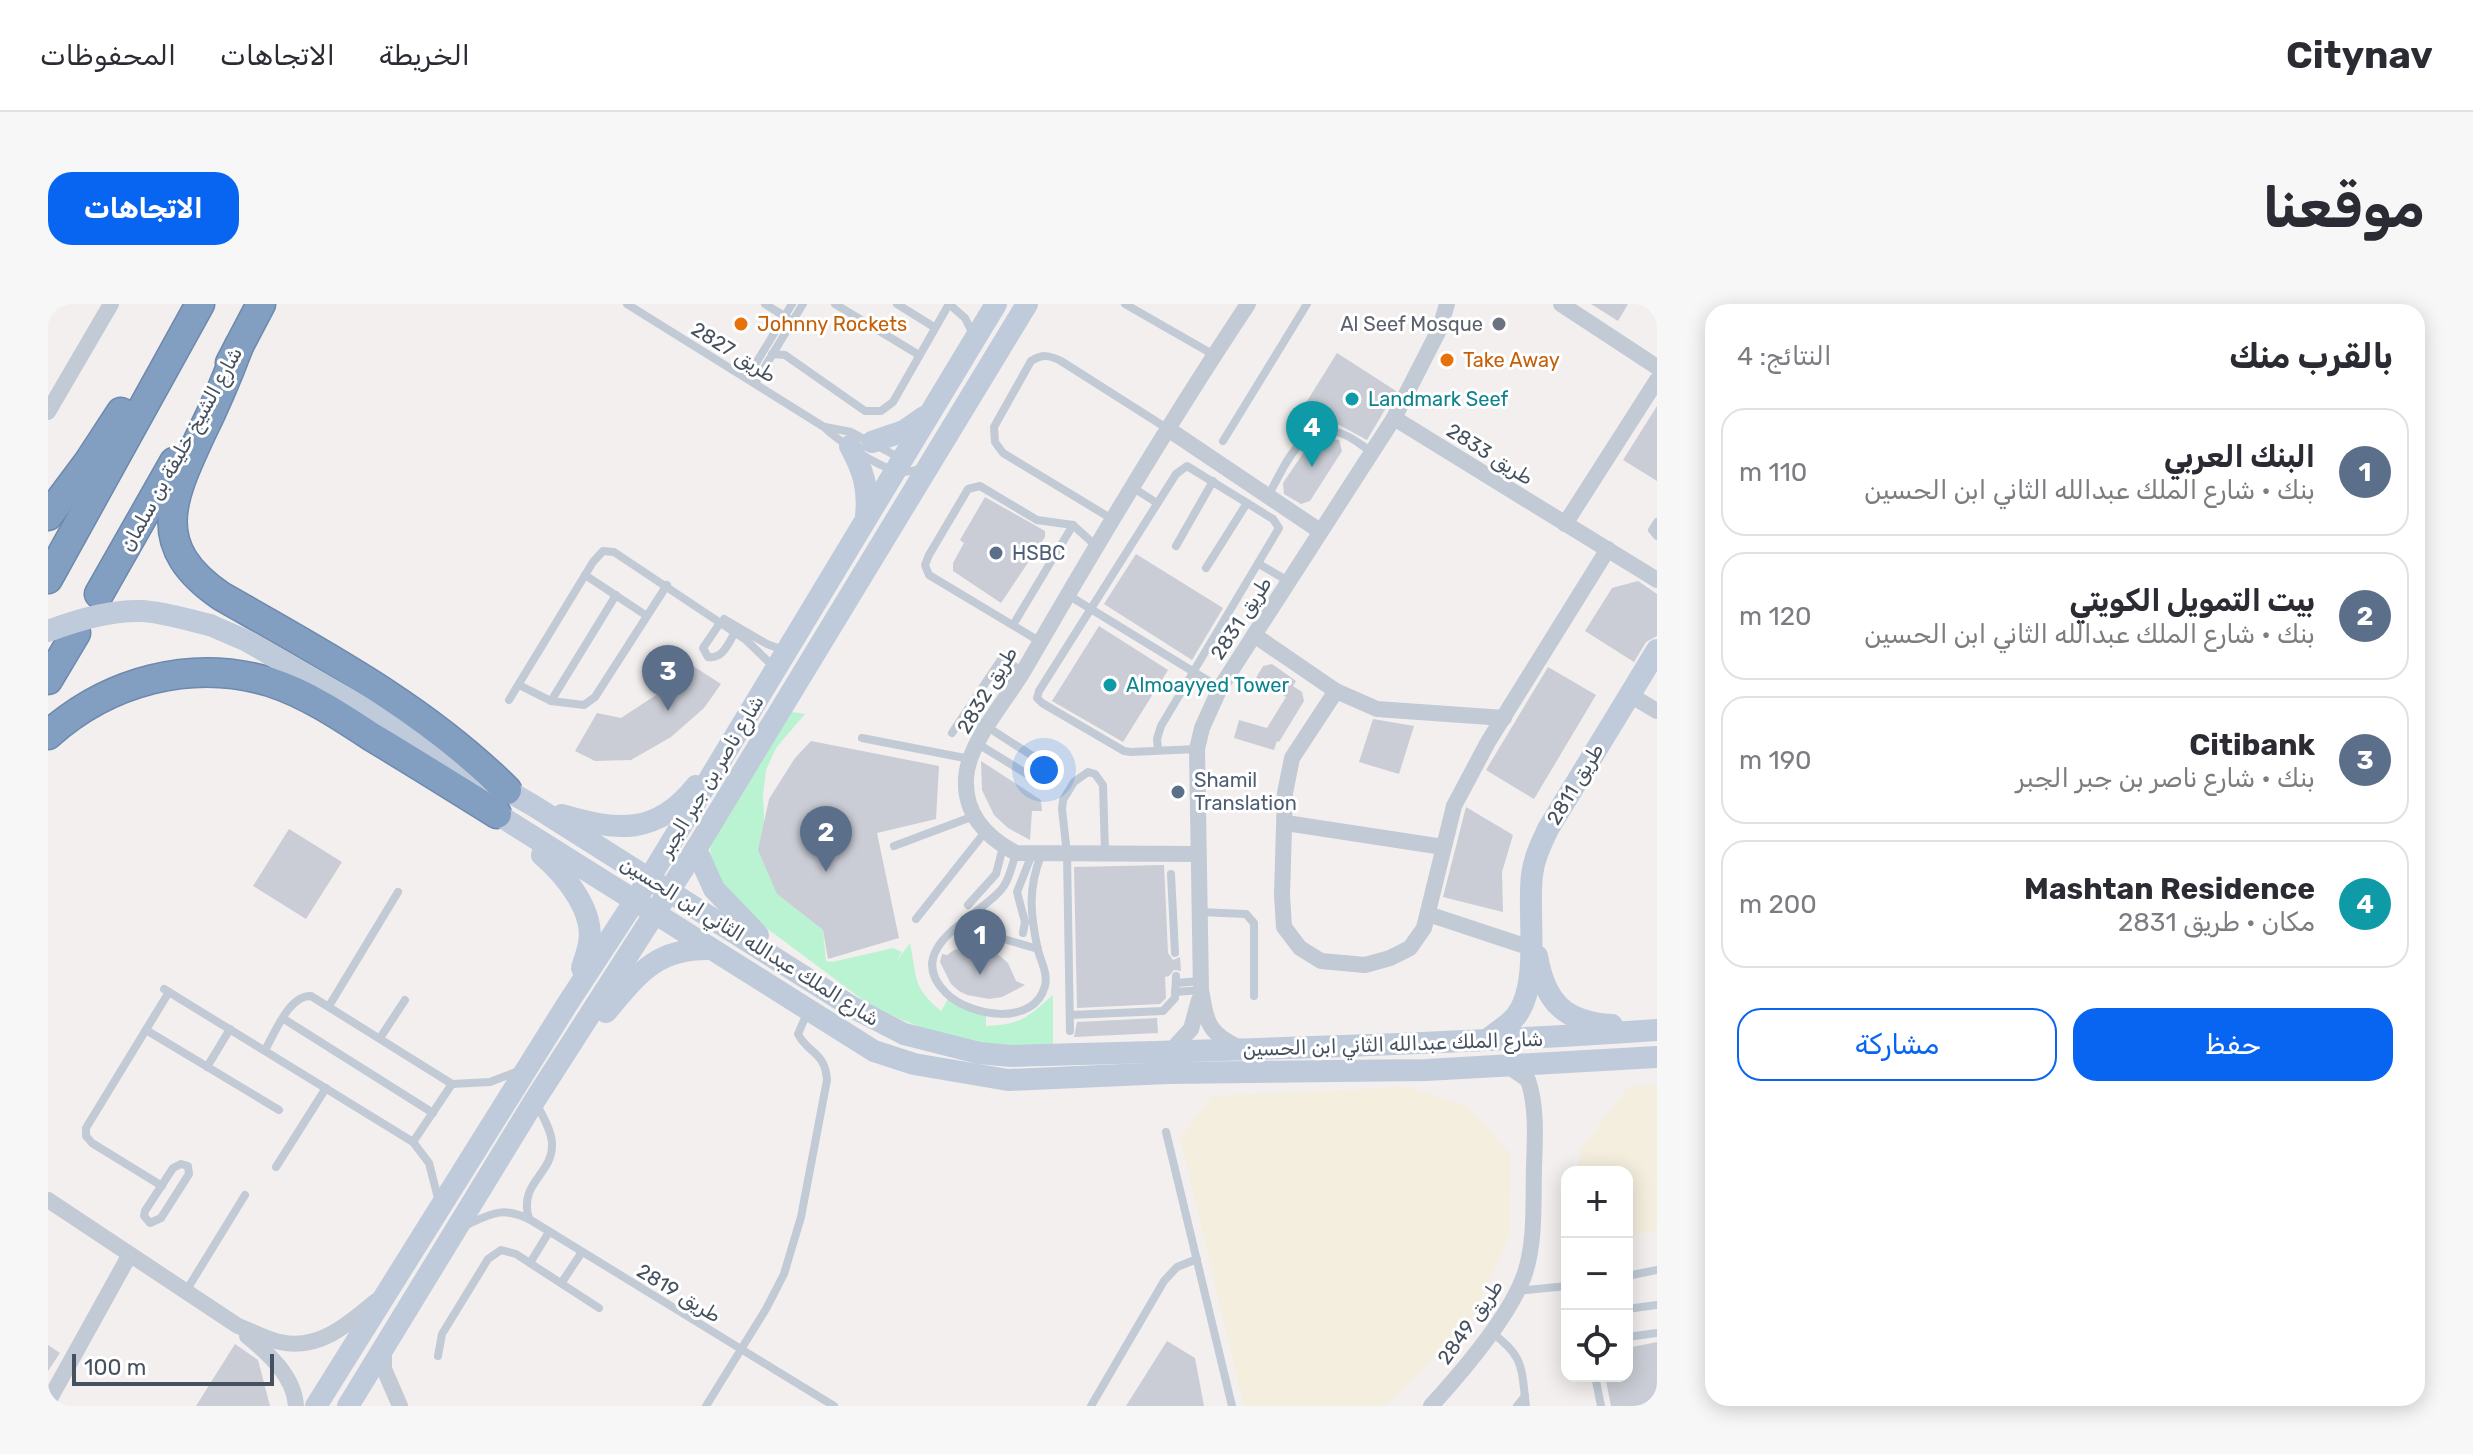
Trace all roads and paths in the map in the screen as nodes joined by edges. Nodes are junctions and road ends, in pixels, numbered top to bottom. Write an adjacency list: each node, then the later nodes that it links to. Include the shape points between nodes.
1 (111, 304): 30 (street)
2 (191, 304): 44 (highway)
3 (200, 304): 58 (highway)
4 (261, 304): 22 (highway, شارع الشيخ خليفة بن سلمان)
5 (627, 304): 28 (lane, طريق 2827)
6 (765, 304): 19 (lane)
7 (792, 304): 19 (lane)
8 (803, 304): 19 (lane)
9 (835, 304): 24 (lane)
10 (897, 304): 20 (lane)
11 (949, 304): 20 (lane); 21 (lane, via 965,318)
12 (996, 304): 21 (main road, شارع ناصر بن جبر الجبر)
13 (1027, 304): 38 (main road, شارع ناصر بن جبر الجبر, via 931,463)
14 (1125, 304): 25 (lane)
15 (1248, 304): 25 (street, طريق 2832)
16 (1307, 304): 34 (lane)
17 (1447, 304): 31 (street, طريق 2831)
18 (1561, 304): 26 (street)
19 (789, 318): 23 (lane); 28 (lane)
20 (934, 327): 24 (lane)
21 (975, 338): 29 (main road, شارع ناصر بن جبر الجبر)
22 (239, 346): 62 (highway, شارع الشيخ خليفة بن سلمان); 98 (highway, via 173,501 178,547 188,567 221,596 380,689 461,750)
23 (772, 354): 24 (lane, via 789,358 873,412 893,402); 28 (lane)
24 (919, 355)
25 (1214, 355): 33 (street, طريق 2832)
26 (1657, 367)
27 (1657, 380): 48 (street)
28 (751, 381): 32 (lane, طريق 2827)
29 (931, 411): 35 (main road, via 904,431); 38 (main road, شارع ناصر بن جبر الجبر)
30 (48, 412)
31 (1394, 418): 37 (street, طريق 2831); 48 (street, طريق 2833)
32 (824, 427): 35 (lane, طريق 2827); 36 (lane, طريق 2827)
33 (1168, 429): 40 (street, طريق 2832); 41 (street); 46 (lane, via 1050,356 1031,361 994,427 995,442 1003,453)
34 (1223, 441)
35 (872, 442): 38 (lane, طريق 2827)
36 (850, 446): 38 (lane, طريق 2827); 45 (main road, via 867,485)
37 (1372, 452): 41 (lane, via 1342,433 1319,429 1305,437); 50 (street, طريق 2831)
38 (904, 473): 45 (main road, شارع ناصر بن جبر الجبر); 105 (main road, شارع ناصر بن جبر الجبر)
39 (1213, 481): 42 (lane, via 1182,467); 43 (lane); 53 (lane)
40 (1132, 487): 42 (lane); 46 (street, طريق 2832)
41 (1268, 496): 50 (street)
42 (1157, 503): 66 (lane)
43 (1247, 503): 55 (lane, via 1279,528); 56 (lane)
44 (48, 516)
45 (866, 517): 75 (main road, شارع ناصر بن جبر الجبر)
46 (1112, 519): 52 (street, طريق 2832)
47 (1657, 522): 51 (lane, via 1652,531)
48 (1565, 524): 54 (street, طريق 2833)
49 (1073, 525): 52 (lane); 69 (lane); 69 (lane, via 1037,520 980,486 968,489 925,565 929,575)
50 (1320, 531): 60 (street, طريق 2831)
51 (1657, 536)
52 (1097, 544): 64 (street, طريق 2832)
53 (1176, 546)
54 (1608, 549): 59 (street, طريق 2833); 88 (street)
55 (1259, 564): 60 (lane); 76 (lane)
56 (1206, 568)
57 (585, 575): 61 (lane, via 603,551 614,552); 63 (lane); 79 (lane)
58 (48, 579)
59 (1657, 580)
60 (1288, 581): 72 (street, طريق 2831)
61 (667, 585): 65 (lane); 67 (lane)
62 (99, 594)
63 (616, 595): 67 (lane); 84 (lane)
64 (1068, 595): 66 (lane); 73 (street, طريق 2832)
65 (699, 606): 68 (lane); 75 (lane, via 767,644)
66 (1091, 609): 76 (lane); 96 (lane, via 1037,698 1118,749)
67 (647, 616): 84 (lane, via 595,697 584,705)
68 (720, 623): 71 (lane); 71 (lane, via 703,648 708,657 721,654)
69 (1013, 625): 73 (lane)
70 (62, 632): 78 (highway); 98 (main road, شارع الملك عبدالله الثاني ابن الحسين, bridge, via 73,622 141,611 210,625 255,646)
71 (735, 632): 75 (lane, via 763,654)
72 (1254, 635): 80 (street, طريق 2831); 81 (street)
73 (1039, 641): 77 (street, طريق 2832)
74 (1657, 650): 82 (main road, طريق 2811)
75 (781, 659): 92 (main road, شارع ناصر بن جبر الجبر)
76 (1193, 671): 80 (lane); 96 (lane, via 1159,730)
77 (1023, 672): 86 (lane, via 1002,658); 89 (street, طريق 2832)
78 (48, 680)
79 (519, 685): 83 (lane); 84 (lane)
80 (1220, 688): 95 (street, طريق 2831)
81 (1336, 691): 87 (street, via 1377,709); 101 (street, via 1292,758)
82 (1630, 695): 85 (street); 122 (main road, طريق 2811, via 1538,851 1532,876)
83 (509, 700)
84 (551, 701)
85 (1657, 711)
86 (966, 713): 89 (lane); 90 (lane)
87 (1460, 715): 88 (street); 94 (street)
88 (1504, 718): 94 (street)
89 (988, 727): 97 (street, طريق 2832); 97 (lane, via 1051,768 1052,778 1047,784 1040,782)
90 (952, 733)
91 (48, 735): 98 (highway, via 132,685 216,672 283,687)
92 (734, 737): 99 (main road, via 690,793 643,825 607,827); 111 (main road, شارع ناصر بن جبر الجبر)
93 (862, 738): 97 (lane)
94 (1488, 742): 104 (street, via 1454,806)
95 (1197, 749): 96 (lane); 109 (street, طريق 2831)
96 (1158, 750)
97 (974, 751): 100 (street, طريق 2832, via 967,788)
98 (502, 802): 99 (main road, شارع الملك عبدالله الثاني ابن الحسين); 114 (main road, شارع الملك عبدالله الثاني ابن الحسين); 131 (main road, via 561,872 587,918 590,941)
99 (534, 806): 111 (main road, شارع الملك عبدالله الثاني ابن الحسين)
100 (974, 816): 102 (street, طريق 2832); 103 (lane)
101 (1286, 823): 104 (street); 118 (street, via 1284,927 1300,948 1321,961 1365,965 1410,948)
102 (985, 832): 106 (street, طريق 2832); 119 (lane)
103 (894, 846)
104 (1443, 847): 118 (street)
105 (696, 849): 112 (main road, شارع ناصر بن جبر الجبر); 126 (main road, via 723,901)
106 (1023, 852): 108 (street); 115 (lane); 120 (lane, via 1002,889); 121 (lane, via 1017,892); 124 (lane)
107 (1105, 853): 108 (street); 108 (lane, via 1103,785 1088,772 1063,800); 109 (street)
108 (1067, 854): 133 (lane)
109 (1198, 854): 116 (street, طريق 2831)
110 (1171, 874): 125 (lane)
111 (649, 879): 112 (main road, شارع الملك عبدالله الثاني ابن الحسين); 114 (main road, شارع ناصر بن جبر الجبر)
112 (669, 891): 117 (main road, شارع ناصر بن جبر الجبر); 126 (main road, شارع الملك عبدالله الثاني ابن الحسين)
113 (398, 892): 130 (lane)
114 (634, 902): 117 (main road, شارع الملك عبدالله الثاني ابن الحسين); 131 (main road, شارع ناصر بن جبر الجبر)
115 (968, 905)
116 (1199, 912): 127 (street, طريق 2831); 128 (lane, via 1251,918)
117 (654, 914): 123 (main road, شارع الملك عبدالله الثاني ابن الحسين); 146 (main road, شارع ناصر بن جبر الجبر)
118 (1428, 914): 122 (street)
119 (916, 919)
120 (964, 922): 124 (lane); 124 (lane, via 945,936 933,955 933,966 948,995 979,1013 1015,1013 1040,996 1045,973)
121 (1023, 933)
122 (1532, 940): 136 (main road, طريق 2811, via 1547,993 1559,1009 1602,1024); 140 (main road, طريق 2811, via 1527,994 1516,1016)
123 (710, 949): 132 (main road, شارع الملك عبدالله الثاني ابن الحسين); 146 (main road, via 686,949 658,959)
124 (1038, 949)
125 (1175, 953)
126 (793, 969): 143 (main road, شارع الملك عبدالله الثاني ابن الحسين, via 904,1034 967,1051 1011,1056)
127 (1200, 986): 133 (lane, via 1176,984 1172,1004 1163,1011); 142 (street, طريق 2831, via 1210,1029); 143 (street, طريق 2831, via 1191,1029)
128 (1254, 996)
129 (405, 1000): 139 (lane)
130 (329, 1006): 134 (lane, via 305,996); 139 (lane)
131 (566, 1006): 147 (main road, شارع ناصر بن جبر الجبر)
132 (809, 1010): 148 (main road, شارع الملك عبدالله الثاني ابن الحسين, via 874,1051 914,1064 1008,1080); 185 (lane, via 798,1034 824,1064 824,1103 791,1256)
133 (1070, 1015): 138 (lane)
134 (284, 1019): 141 (lane); 155 (lane)
135 (230, 1029): 137 (lane, via 167,990); 141 (lane); 149 (lane)
136 (1657, 1029): 140 (main road, شارع الملك عبدالله الثاني ابن الحسين)
137 (146, 1030): 149 (lane); 159 (lane, via 86,1136)
138 (1070, 1031)
139 (380, 1038): 150 (lane)
140 (1487, 1040): 142 (main road, شارع الملك عبدالله الثاني ابن الحسين)
141 (265, 1050): 151 (lane)
142 (1246, 1050): 143 (main road, شارع الملك عبدالله الثاني ابن الحسين)
143 (1171, 1051)
144 (1657, 1057): 145 (main road, شارع الملك عبدالله الثاني ابن الحسين)
145 (1555, 1062): 148 (main road, شارع الملك عبدالله الثاني ابن الحسين); 154 (street, طريق 2849, via 1541,1077)
146 (559, 1064): 152 (main road, شارع ناصر بن جبر الجبر)
147 (529, 1066): 150 (lane, via 490,1082); 162 (main road, شارع ناصر بن جبر الجبر)
148 (1507, 1066): 154 (street, طريق 2849, via 1528,1080)
149 (207, 1067): 153 (lane)
150 (452, 1084): 155 (lane)
151 (326, 1088): 157 (lane); 158 (lane)
152 (535, 1100): 163 (lane, via 553,1146 526,1198); 164 (main road, شارع ناصر بن جبر الجبر)
153 (279, 1110)
154 (1534, 1110): 175 (street, طريق 2849, via 1533,1220)
155 (433, 1113): 157 (lane)
156 (1166, 1132): 168 (lane)
157 (413, 1142): 162 (lane, via 434,1174)
158 (276, 1167)
159 (162, 1186): 159 (lane, via 145,1211 150,1223 161,1218 189,1174 188,1166 177,1165)
160 (245, 1195): 176 (lane)
161 (48, 1200): 167 (street)
162 (440, 1207): 174 (main road, شارع ناصر بن جبر الجبر)
163 (529, 1219): 164 (lane, طريق 2819, via 500,1211); 165 (lane, طريق 2819)
164 (455, 1230): 184 (main road, شارع ناصر بن جبر الجبر)
165 (549, 1232): 166 (lane, طريق 2819); 169 (lane)
166 (582, 1252): 172 (lane); 185 (lane, طريق 2819)
167 (129, 1256): 176 (street); 189 (street)
168 (1197, 1259): 196 (lane, via 1177,1267 1164,1281); 197 (lane)
169 (530, 1263): 172 (lane); 186 (lane, via 509,1250 493,1253 442,1334)
170 (1657, 1270): 171 (lane)
171 (1633, 1275)
172 (562, 1282): 178 (lane)
173 (1561, 1287): 175 (lane)
174 (388, 1291): 180 (street, via 343,1330 302,1343 283,1343); 191 (main road, شارع ناصر بن جبر الجبر)
175 (1517, 1291): 181 (street, طريق 2849)
176 (186, 1292): 180 (street)
177 (1657, 1305): 179 (lane)
178 (599, 1308)
179 (1633, 1308)
180 (238, 1326): 190 (street, via 288,1379)
181 (1491, 1332): 188 (lane, via 1516,1352); 198 (street, طريق 2849)
182 (1657, 1333): 183 (lane)
183 (1633, 1336)
184 (384, 1349): 192 (main road, شارع ناصر بن جبر الجبر); 193 (street, via 384,1369)
185 (742, 1349): 194 (lane); 195 (lane, طريق 2819)
186 (438, 1356)
187 (1596, 1382): 200 (lane)
188 (1526, 1401): 199 (lane)
189 (48, 1402)
190 (296, 1406)
191 (316, 1406)
192 (348, 1406)
193 (400, 1406)
194 (706, 1406)
195 (834, 1406)
196 (1091, 1406)
197 (1232, 1406)
198 (1431, 1406)
199 (1517, 1406)
200 (1601, 1406)

